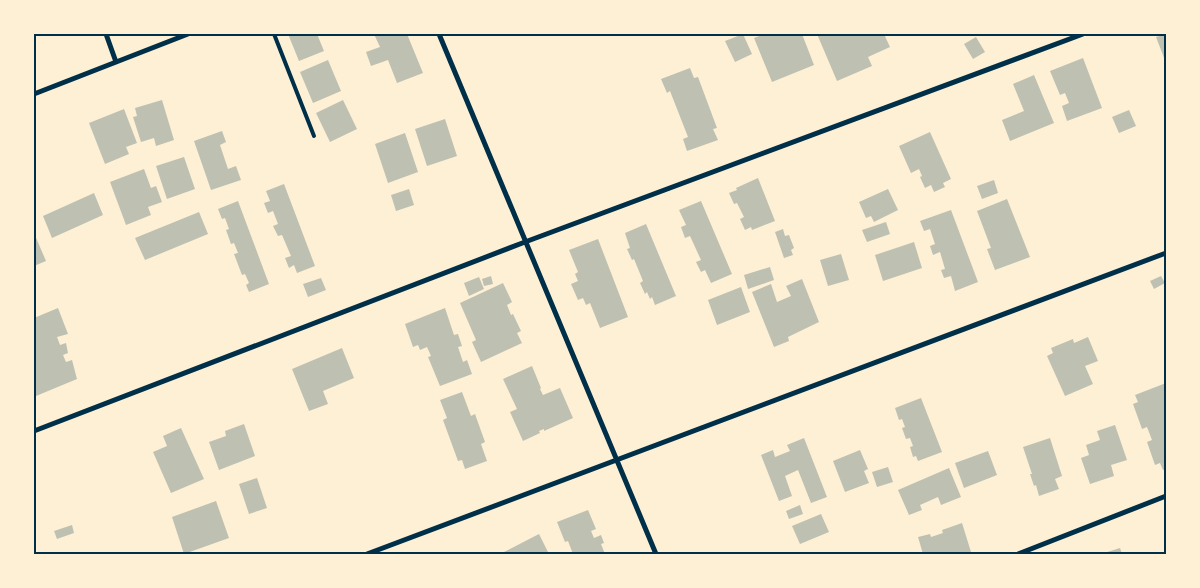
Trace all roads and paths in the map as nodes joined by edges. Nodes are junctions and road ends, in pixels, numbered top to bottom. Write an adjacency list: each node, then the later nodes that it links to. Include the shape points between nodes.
1 (106, 34): 6 (street)
2 (188, 34): 6 (street)
3 (274, 34): 8 (lane)
4 (438, 34): 9 (street)
5 (1083, 34): 9 (street)
6 (116, 62): 7 (street)
7 (34, 94)
8 (314, 136)
9 (525, 242): 11 (street); 12 (street)
10 (1166, 253): 12 (street)
11 (34, 431)
12 (616, 459): 14 (street); 15 (street)
13 (1166, 496): 16 (street)
14 (367, 554)
15 (656, 554)
16 (1018, 554)

